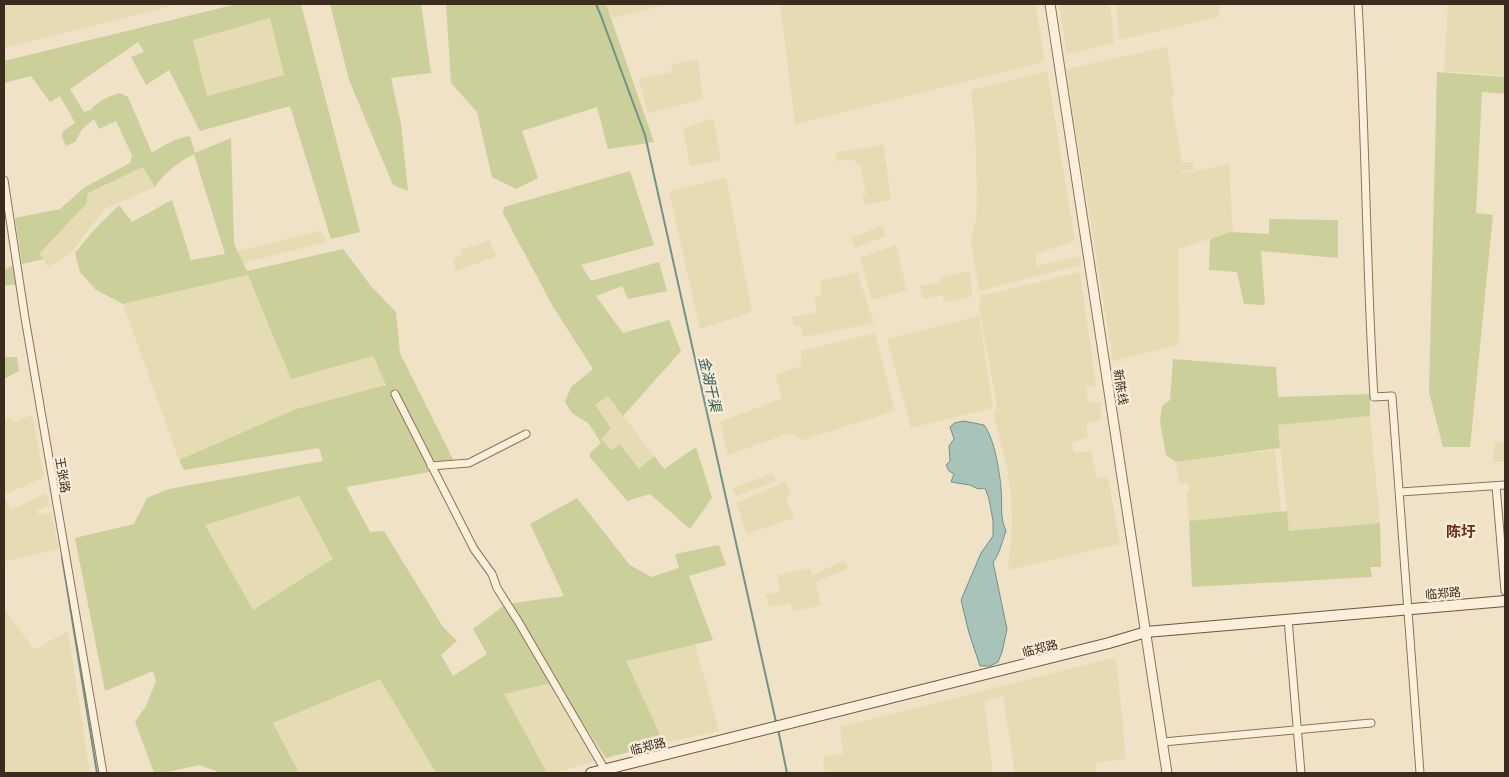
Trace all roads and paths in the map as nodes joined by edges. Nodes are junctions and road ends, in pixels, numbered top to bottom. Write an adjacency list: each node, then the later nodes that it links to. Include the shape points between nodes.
1 (1050, 4): 14 (street, 新陈线)
2 (1358, 4): 9 (street, via 1374,397 1392,396)
3 (4, 180): 19 (street, 王张路)
4 (395, 394): 6 (street)
5 (526, 434): 6 (street, via 469,463)
6 (431, 466): 18 (street, via 474,549 492,574 497,588)
7 (1505, 485): 8 (street)
8 (1496, 486): 9 (street); 10 (street)
9 (1400, 492): 12 (street)
10 (1505, 590)
11 (1505, 600): 12 (main road, 临郑路)
12 (1408, 608): 13 (main road, 临郑路); 23 (street)
13 (1288, 619): 14 (main road, 临郑路); 16 (street)
14 (1146, 632): 17 (street, 新陈线); 18 (main road, 临郑路)
15 (1371, 723): 16 (street)
16 (1297, 730): 17 (street); 22 (street)
17 (1163, 742): 21 (street, 新陈线)
18 (605, 770): 20 (main road, 临郑路)
19 (103, 773)
20 (591, 773)
21 (1167, 773)
22 (1301, 773)
23 (1420, 773)

